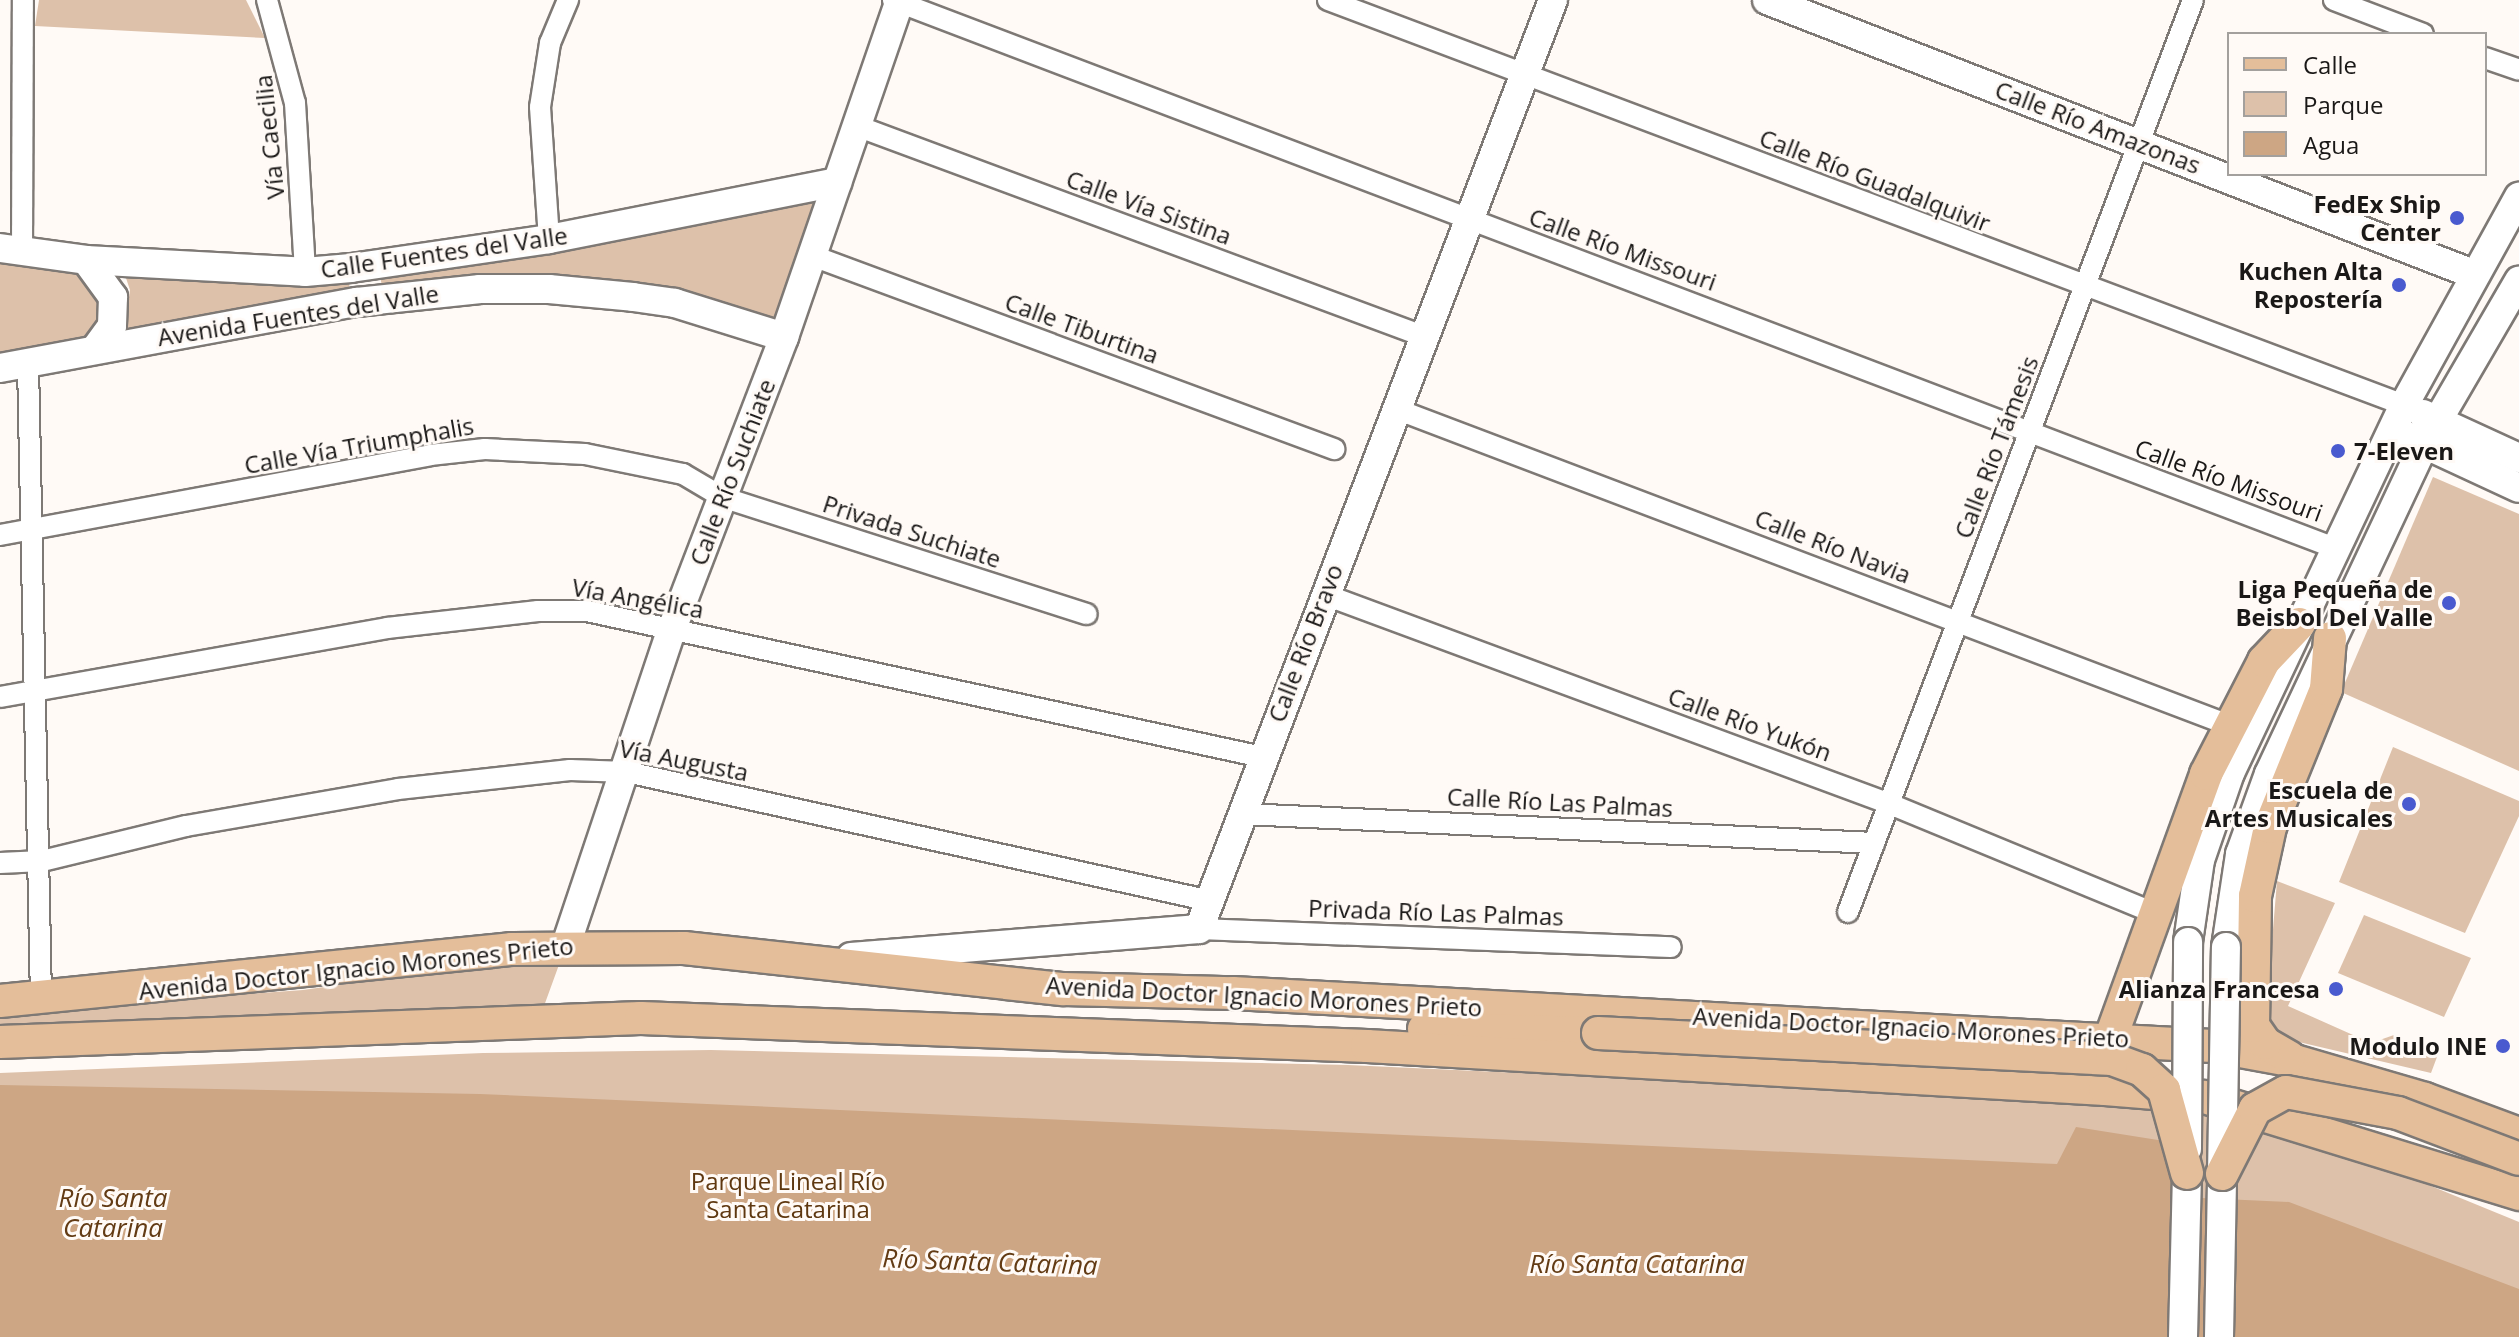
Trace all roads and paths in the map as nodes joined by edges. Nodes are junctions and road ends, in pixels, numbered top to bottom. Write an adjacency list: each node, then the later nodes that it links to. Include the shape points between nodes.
1 (23, 0): 12 (street)
2 (267, 0): 26 (street, Vía Caecilia, via 295,103)
3 (568, 0): 21 (street, via 550,43 540,107)
4 (1328, 0): 15 (street, Calle Río Guadalquivir)
5 (1553, 0): 15 (street, Calle Río Bravo)
6 (1767, 0): 17 (street, Calle Río Amazonas)
7 (2193, 0): 17 (street, Calle Río Támesis)
8 (2334, 0): 11 (street)
9 (898, 1): 16 (street, Calle Río Suchiate); 20 (street, Calle Río Missouri)
10 (0, 32): 12 (street)
11 (2418, 32)
12 (22, 33): 22 (street)
13 (2487, 59): 14 (street)
14 (2519, 70)
15 (1523, 76): 20 (street, Calle Río Bravo); 29 (street, Calle Río Guadalquivir)
16 (857, 126): 18 (street, Calle Río Suchiate); 31 (street, Calle Vía Sistina)
17 (2142, 144): 27 (street, Calle Río Amazonas); 29 (street, Calle Río Támesis)
18 (837, 182): 21 (street, Calle Fuentes del Valle); 23 (street, Calle Río Suchiate)
19 (2519, 197): 27 (street)
20 (1469, 221): 31 (street, Calle Río Bravo); 38 (street, Calle Río Missouri)
21 (549, 239): 25 (street, Calle Fuentes del Valle)
22 (11, 251): 24 (street, Calle Fuentes del Valle)
23 (813, 256): 32 (street, Calle Río Suchiate); 40 (street, Calle Tiburtina)
24 (86, 260): 26 (street, Calle Fuentes del Valle); 33 (street, via 113,297 112,326)
25 (351, 268): 26 (street, Calle Fuentes del Valle); 30 (street, via 362,285)
26 (305, 272)
27 (2473, 274): 37 (street)
28 (2519, 281): 39 (street)
29 (2084, 287): 37 (street, Calle Río Guadalquivir); 38 (street, Calle Río Támesis)
30 (357, 302): 32 (street, Avenida Fuentes del Valle, via 480,289 578,291 675,303); 33 (street, Avenida Fuentes del Valle)
31 (1423, 336): 36 (street, Calle Río Bravo)
32 (784, 337): 43 (street, Calle Río Suchiate)
33 (96, 348): 34 (street, Avenida Fuentes del Valle)
34 (28, 363): 35 (street, Avenida Fuentes del Valle); 44 (street)
35 (0, 368)
36 (1396, 409): 47 (street, Calle Río Bravo); 49 (street, Calle Río Navia)
37 (2398, 417): 39 (street); 46 (street)
38 (2029, 433): 46 (street, Calle Río Missouri); 49 (street, Calle Río Támesis)
39 (2431, 433): 41 (street); 42 (street); 52 (street)
40 (1334, 449)
41 (2519, 458)
42 (2519, 488)
43 (722, 497): 44 (street, Calle Vía Triumphalis, via 705,483 628,460 485,449); 48 (street, Privada Suchiate); 51 (street, Calle Río Suchiate)
44 (32, 531): 45 (street, Calle Vía Triumphalis); 53 (street)
45 (0, 535)
46 (2335, 548): 50 (street)
47 (1323, 594): 56 (street, Calle Río Bravo); 58 (street, Calle Río Yukón)
48 (1087, 614)
49 (1958, 621): 55 (street, Calle Río Navia, via 2218,721); 58 (street, Calle Río Támesis)
50 (2299, 624): 55 (main road, via 2264,661)
51 (672, 629): 53 (street, Vía Angélica, via 587,611 474,617); 56 (street, Vía Angélica); 57 (street, Calle Río Suchiate)
52 (2330, 638): 75 (main road, via 2326,689 2270,827 2253,927 2253,1026 2265,1043); 79 (street, bridge, via 2249,822 2226,947)
53 (33, 694): 54 (street, Vía Angélica); 61 (street)
54 (0, 697)
55 (2243, 721): 65 (main road, via 2189,811); 78 (street, bridge, via 2211,821 2188,942)
56 (1262, 757): 59 (street, Calle Río Bravo)
57 (627, 772): 61 (street, Vía Augusta, via 570,770 398,789 186,826); 63 (street, Vía Augusta); 67 (street, Calle Río Suchiate)
58 (1890, 804): 60 (street, Calle Río Támesis); 65 (street, Calle Río Yukón)
59 (1243, 814): 60 (street, Calle Río Las Palmas); 63 (street, Calle Río Bravo)
60 (1874, 843): 64 (street, Calle Río Támesis)
61 (42, 861): 62 (street, Vía Augusta); 70 (street)
62 (0, 863)
63 (1211, 901): 66 (street, Calle Río Bravo)
64 (1848, 912)
65 (2155, 913): 72 (main road)
66 (1199, 929): 68 (street, Privada Río Las Palmas); 69 (street)
67 (566, 945): 69 (main road, Avenida Doctor Ignacio Morones Prieto, via 684,948); 70 (main road, Avenida Doctor Ignacio Morones Prieto)
68 (1671, 947)
69 (817, 961): 72 (main road, Avenida Doctor Ignacio Morones Prieto, via 1064,989)
70 (41, 1000): 71 (main road, Avenida Doctor Ignacio Morones Prieto)
71 (0, 1001)
72 (2111, 1037): 75 (main road, Avenida Doctor Ignacio Morones Prieto)
73 (0, 1042): 74 (main road, Avenida Doctor Ignacio Morones Prieto, via 641,1018)
74 (1367, 1046): 78 (main road, bridge, via 1404,1031 1431,1028 2112,1059 2142,1070 2164,1090); 80 (main road, Avenida Doctor Ignacio Morones Prieto, via 2204,1097)
75 (2295, 1061): 76 (main road, Avenida Doctor Ignacio Morones Prieto, via 2425,1099)
76 (2519, 1134)
77 (2519, 1159): 79 (main road, bridge, via 2398,1113 2302,1091 2272,1096 2255,1109)
78 (2187, 1173): 81 (street)
79 (2222, 1174): 82 (street)
80 (2519, 1197)
81 (2183, 1337)
82 (2219, 1337)

